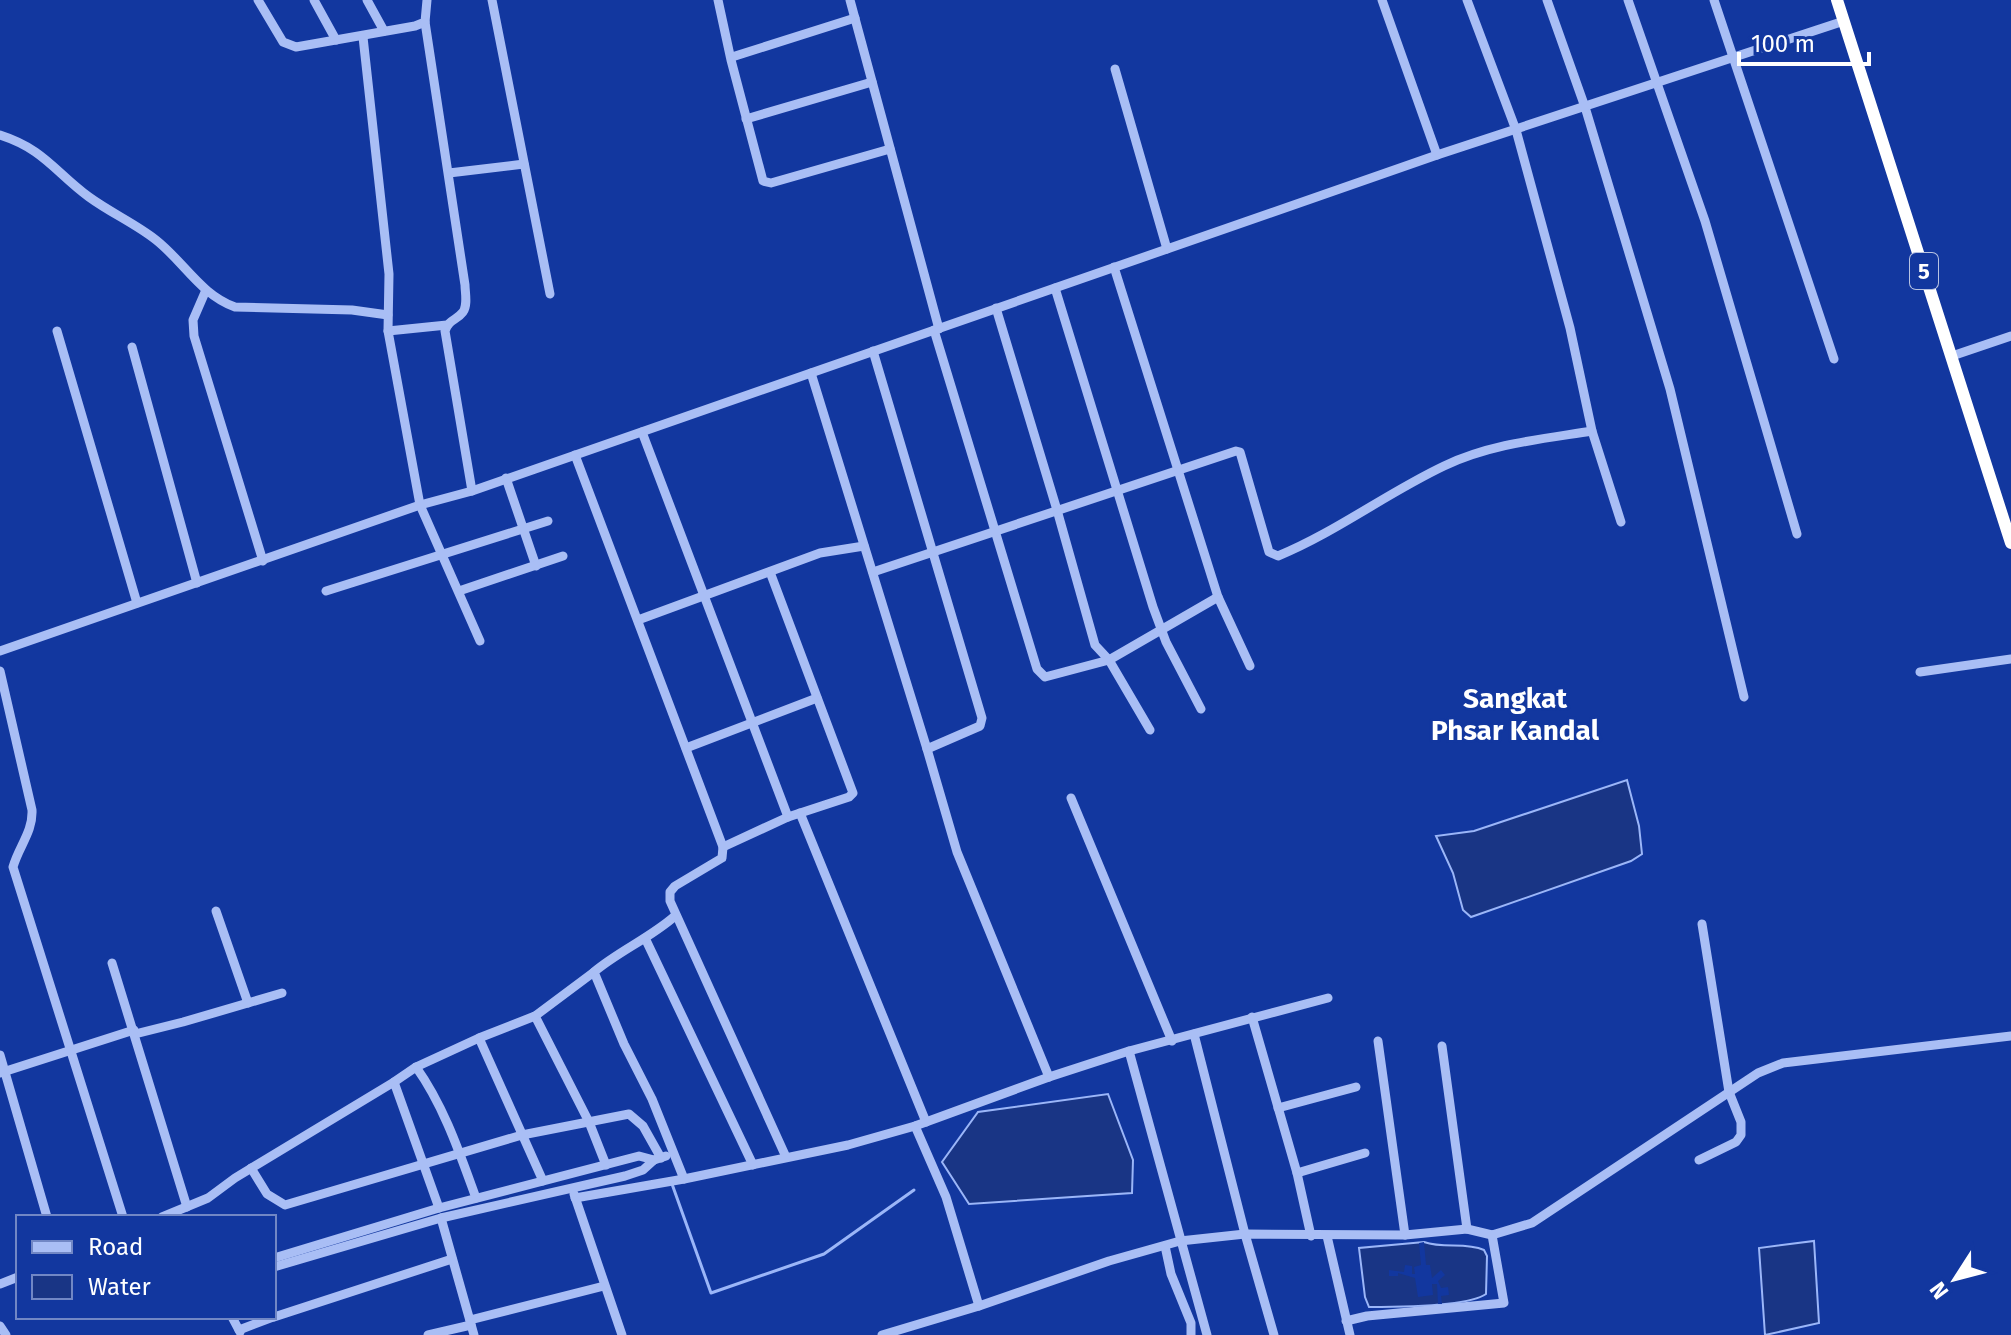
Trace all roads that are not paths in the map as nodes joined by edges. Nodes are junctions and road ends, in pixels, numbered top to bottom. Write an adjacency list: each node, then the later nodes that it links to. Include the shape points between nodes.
1 (258, 0): 19 (street, via 283,42 296,47)
2 (314, 0): 19 (street)
3 (367, 0): 17 (street)
4 (427, 0): 16 (street)
5 (492, 0): 31 (street)
6 (718, 0): 20 (street)
7 (850, 0): 14 (street)
8 (1382, 0): 30 (street)
9 (1467, 0): 27 (street)
10 (1547, 0): 25 (street)
11 (1628, 0): 24 (street)
12 (1714, 0): 21 (street)
13 (1837, 0): 15 (highway, 5)
14 (855, 18): 20 (street); 23 (street)
15 (1844, 21): 21 (street); 47 (highway, 5)
16 (425, 22): 17 (street); 32 (street)
17 (384, 31): 18 (street)
18 (363, 37): 19 (street); 39 (street, via 389,274)
19 (336, 40)
20 (732, 57): 26 (street)
21 (1733, 59): 24 (street); 48 (street)
22 (1115, 69): 33 (street)
23 (872, 82): 26 (street); 29 (street)
24 (1657, 84): 25 (street); 63 (street, via 1705,221)
25 (1585, 107): 27 (street); 88 (street, via 1670,389)
26 (746, 119): 29 (street, via 760,174 771,183)
27 (1516, 130): 30 (street); 50 (street)
28 (0, 135): 36 (street, via 30,147 87,196 156,240)
29 (890, 149): 41 (street)
30 (1437, 155): 33 (street)
31 (524, 164): 32 (street); 37 (street)
32 (449, 173): 40 (street, via 465,306)
33 (1167, 249): 34 (street)
34 (1114, 267): 35 (street); 53 (street)
35 (1055, 288): 38 (street); 55 (street)
36 (206, 290): 39 (street, via 235,307); 69 (street, via 193,320 194,336)
37 (550, 294)
38 (996, 308): 41 (street); 58 (street)
39 (388, 315): 43 (street)
40 (447, 325): 43 (street); 56 (street)
41 (936, 329): 46 (street); 62 (street)
42 (57, 331): 78 (street)
43 (388, 331): 57 (street)
44 (2011, 336): 47 (street)
45 (132, 347): 73 (street)
46 (873, 351): 49 (street); 66 (street)
47 (1952, 356): 64 (highway, 5)
48 (1834, 359)
49 (811, 373): 51 (street); 65 (street)
50 (1592, 431): 53 (street, via 1510,444 1455,461 1278,556 1269,552 1240,452); 60 (street)
51 (642, 432): 52 (street); 76 (street)
52 (575, 455): 54 (street); 79 (street)
53 (1179, 470): 55 (street); 77 (street)
54 (506, 478): 56 (street); 61 (street)
55 (1118, 490): 58 (street); 80 (street)
56 (472, 491): 57 (street)
57 (420, 505): 67 (street); 69 (street)
58 (1057, 510): 62 (street); 84 (street, via 1095,645)
59 (548, 521): 61 (street)
60 (1621, 522)
61 (524, 529): 67 (street); 70 (street)
62 (995, 531): 66 (street); 84 (street, via 1042,676)
63 (1797, 534)
64 (2011, 543)
65 (864, 546): 71 (street, via 820,553); 72 (street)
66 (934, 552): 72 (street); 94 (street, via 982,718 980,726)
67 (444, 555): 74 (street); 75 (street)
68 (563, 556): 70 (street)
69 (263, 561): 73 (street)
70 (536, 566): 75 (street)
71 (770, 572): 76 (street); 89 (street)
72 (873, 572): 94 (street)
73 (197, 583): 78 (street)
74 (326, 591)
75 (459, 591): 81 (street)
76 (704, 596): 79 (street); 91 (street)
77 (1218, 597): 80 (street); 85 (street)
78 (137, 603): 82 (street)
79 (638, 620): 93 (street)
80 (1161, 629): 84 (street); 90 (street)
81 (480, 641)
82 (0, 651)
83 (2011, 659): 87 (street)
84 (1109, 660): 92 (street)
85 (1250, 666)
86 (0, 671): 118 (street, via 32,810 33,826 13,867)
87 (1920, 672)
88 (1744, 697)
89 (817, 698): 91 (street); 96 (street, via 853,793)
90 (1201, 709)
91 (753, 723): 93 (street); 97 (street)
92 (1150, 730)
93 (686, 748): 98 (street)
94 (927, 749): 122 (street, via 957,852)
95 (1071, 798): 114 (street)
96 (800, 813): 97 (street); 128 (street)
97 (788, 817): 98 (street)
98 (723, 847): 100 (street, via 722,858 670,892)
99 (216, 911): 107 (street)
100 (675, 916): 102 (street); 134 (street)
101 (1702, 924): 125 (street)
102 (645, 938): 104 (street); 139 (street)
103 (112, 963): 110 (street)
104 (594, 972): 108 (street); 133 (street)
105 (282, 993): 107 (street)
106 (1328, 998): 109 (street)
107 (248, 1003): 110 (street)
108 (535, 1016): 113 (street); 127 (street)
109 (1252, 1017): 111 (street); 126 (street)
110 (134, 1032): 118 (street); 147 (street)
111 (1194, 1034): 114 (street); 153 (street)
112 (2011, 1036): 125 (street, via 1783,1063)
113 (479, 1038): 120 (street); 130 (street)
114 (1172, 1041): 117 (street)
115 (1378, 1041): 154 (street)
116 (1442, 1046): 152 (street)
117 (1129, 1051): 122 (street); 158 (street)
118 (71, 1052): 121 (street); 150 (street)
119 (0, 1055): 121 (street)
120 (416, 1067): 123 (street); 131 (street)
121 (3, 1072): 149 (street)
122 (1049, 1077): 128 (street)
123 (394, 1082): 137 (street); 140 (street)
124 (1356, 1087): 126 (street)
125 (1729, 1092): 136 (street, via 1741,1135); 155 (street, via 1532,1223)
126 (1278, 1108): 141 (street)
127 (589, 1122): 130 (street); 135 (street, via 629,1114 643,1126); 138 (street)
128 (926, 1122): 129 (street)
129 (915, 1126): 134 (street); 164 (street, via 950,1209)
130 (522, 1135): 131 (street); 143 (street)
131 (460, 1153): 137 (street); 145 (street)
132 (1365, 1153): 141 (street)
133 (673, 1154): 135 (street); 142 (street)
134 (786, 1157): 139 (street)
135 (658, 1159): 138 (street, via 639,1156); 144 (street, via 643,1170)
136 (1699, 1160)
137 (425, 1164): 140 (street, via 285,1205 267,1194); 148 (street)
138 (606, 1165): 143 (street)
139 (753, 1165): 142 (street)
140 (251, 1168): 147 (street)
141 (1297, 1173): 156 (street)
142 (684, 1179): 146 (street)
143 (543, 1181): 145 (street)
144 (572, 1186): 146 (street); 148 (street)
145 (476, 1198): 148 (street)
146 (575, 1198): 163 (street)
147 (187, 1207): 151 (street)
148 (440, 1213): 160 (street); 161 (street); 162 (street)
149 (46, 1215)
150 (122, 1215)
151 (175, 1215)
152 (1467, 1229): 154 (street); 155 (street)
153 (1245, 1234): 156 (street); 158 (street); 177 (street)
154 (1405, 1235): 157 (street)
155 (1492, 1235): 167 (street, via 1504,1303)
156 (1311, 1236): 157 (street)
157 (1327, 1236): 167 (street)
158 (1180, 1241): 159 (street); 176 (street)
159 (1165, 1246): 164 (street); 175 (street)
160 (276, 1257)
161 (452, 1259): 165 (street); 169 (street)
162 (276, 1266)
163 (604, 1286): 169 (street); 173 (street)
164 (979, 1306): 174 (street)
165 (276, 1316)
166 (269, 1319): 170 (street)
167 (1346, 1321): 178 (street)
168 (0, 1326): 171 (street)
169 (472, 1327): 172 (street)
170 (240, 1332)
171 (6, 1335)
172 (428, 1335)
173 (622, 1335)
174 (882, 1335)
175 (1191, 1335)
176 (1207, 1335)
177 (1274, 1335)
178 (1350, 1335)

